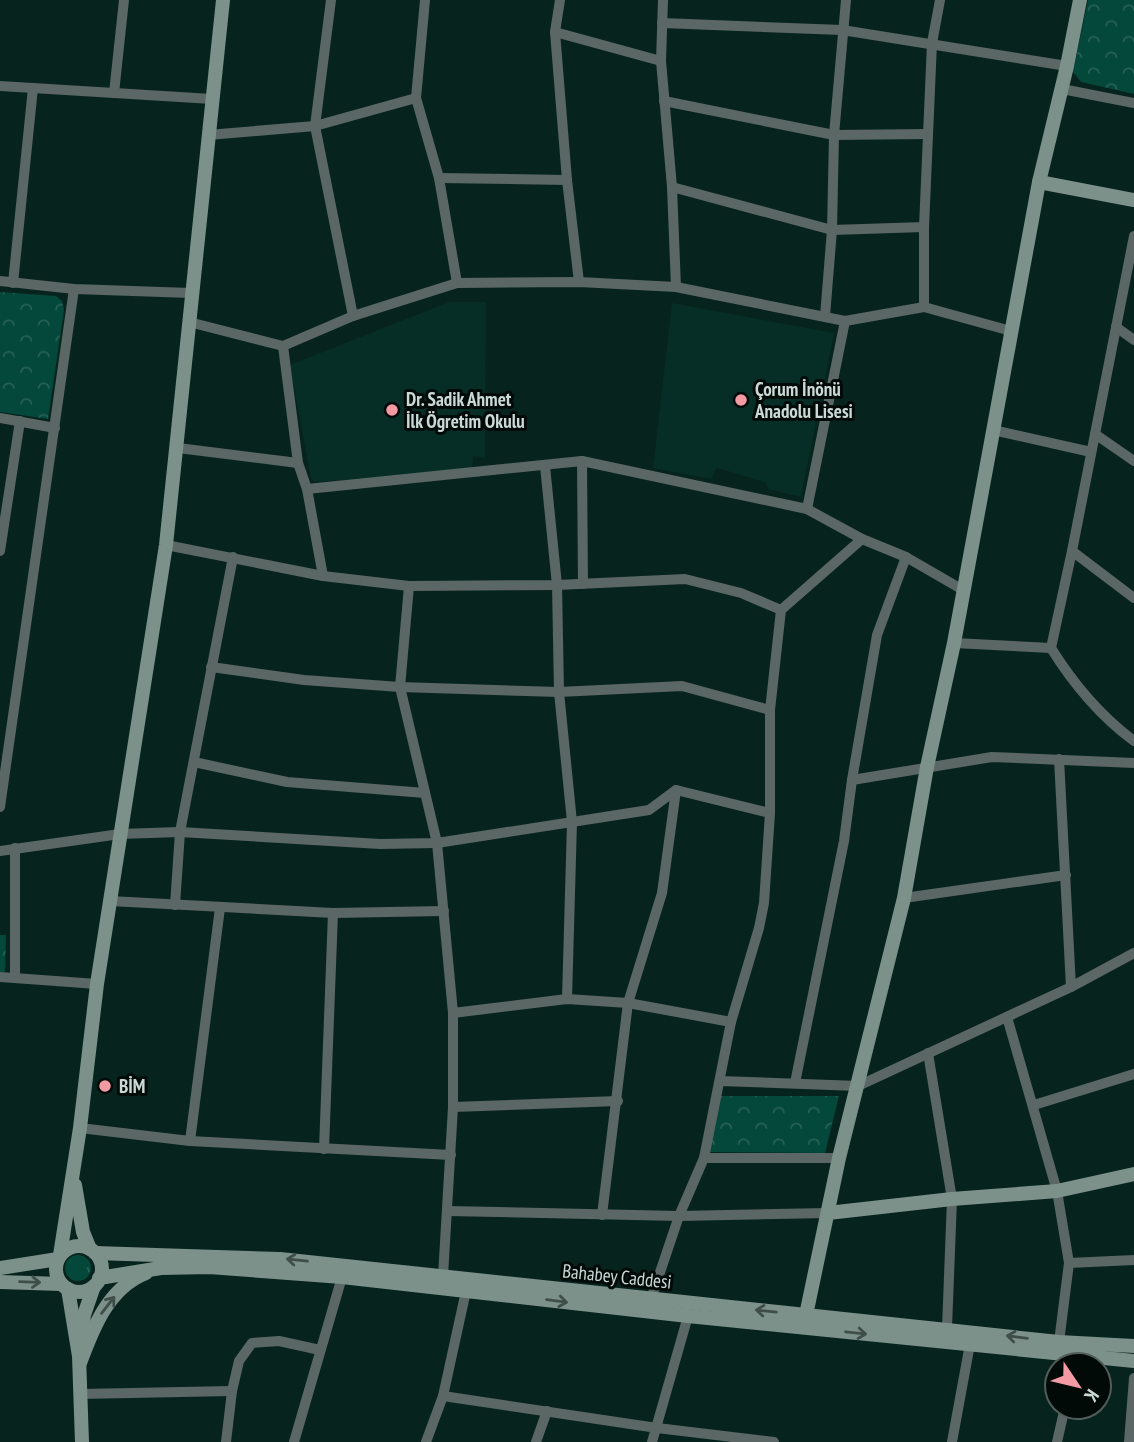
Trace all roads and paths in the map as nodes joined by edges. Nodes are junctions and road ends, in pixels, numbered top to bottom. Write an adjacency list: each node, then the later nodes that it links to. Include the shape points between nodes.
1 (124, 0): 19 (street)
2 (223, 0): 21 (street)
3 (331, 0): 24 (street)
4 (425, 0): 20 (street)
5 (560, 0): 12 (street)
6 (663, 0): 10 (street)
7 (846, 0): 11 (street)
8 (940, 0): 13 (street)
9 (1080, 0): 15 (street)
10 (662, 23): 11 (street); 14 (street)
11 (842, 30): 13 (street); 27 (street)
12 (555, 32): 14 (street); 29 (street)
13 (932, 43): 15 (street); 25 (street)
14 (661, 61): 22 (street)
15 (1067, 66): 18 (street)
16 (0, 86): 17 (street)
17 (33, 88): 19 (street); 38 (street)
18 (1062, 89): 23 (street); 30 (street)
19 (114, 93): 21 (street)
20 (416, 98): 24 (street); 28 (street)
21 (212, 99): 26 (street)
22 (664, 101): 27 (street); 31 (street)
23 (1134, 103)
24 (315, 126): 26 (street); 44 (street)
25 (928, 134): 27 (street); 33 (street)
26 (208, 135): 42 (street)
27 (834, 135): 34 (street)
28 (439, 178): 29 (street); 39 (street)
29 (567, 180): 37 (street)
30 (1040, 182): 32 (street); 49 (street)
31 (672, 187): 34 (street); 40 (street)
32 (1134, 200)
33 (924, 227): 34 (street); 43 (street)
34 (832, 230): 45 (street)
35 (1134, 236): 48 (street)
36 (0, 281): 38 (street)
37 (579, 282): 39 (street); 40 (street)
38 (13, 283): 41 (street)
39 (457, 283): 44 (street)
40 (676, 286): 45 (street)
41 (74, 289): 42 (street); 54 (street)
42 (191, 293): 47 (street)
43 (924, 307): 46 (street); 49 (street)
44 (353, 316): 51 (street)
45 (825, 316): 46 (street)
46 (845, 321): 64 (street)
47 (189, 322): 51 (street); 57 (street)
48 (1116, 327): 50 (street); 56 (street)
49 (1011, 331): 55 (street)
50 (1134, 340)
51 (283, 346): 61 (street)
52 (0, 418): 53 (street)
53 (20, 421): 54 (street); 67 (street)
54 (55, 428): 85 (street)
55 (993, 430): 58 (street); 75 (street)
56 (1095, 434): 58 (street); 60 (street)
57 (178, 447): 61 (street); 66 (street)
58 (1091, 452): 68 (street)
59 (582, 461): 62 (street); 64 (street); 72 (street)
60 (1134, 461)
61 (298, 463): 63 (street)
62 (545, 466): 63 (street); 73 (street)
63 (307, 489): 71 (street)
64 (807, 509): 65 (street)
65 (862, 539): 69 (street); 77 (street)
66 (166, 545): 70 (street); 97 (street)
67 (0, 551)
68 (1072, 551): 76 (street); 79 (street)
69 (906, 557): 75 (street); 90 (street, via 877,635)
70 (233, 558): 71 (street); 80 (street)
71 (323, 576): 74 (street)
72 (583, 584): 73 (street); 77 (street, via 685,579 741,593)
73 (557, 585): 74 (street); 82 (street)
74 (409, 586): 81 (street)
75 (963, 590): 78 (street)
76 (1134, 598)
77 (781, 610): 83 (street)
78 (954, 643): 79 (street); 89 (street)
79 (1051, 648): 84 (street, via 1088,702)
80 (211, 667): 81 (street); 87 (street)
81 (400, 687): 82 (street); 92 (street)
82 (559, 692): 83 (street, via 682,686); 95 (street)
83 (769, 710): 94 (street)
84 (1134, 741)
85 (5, 745): 93 (street)
86 (1059, 759): 88 (street); 89 (street, via 992,757); 101 (street)
87 (194, 762): 92 (street, via 287,782); 96 (street)
88 (1134, 763)
89 (927, 767): 90 (street); 102 (street)
90 (852, 780): 121 (street)
91 (676, 790): 94 (street); 95 (street, via 649,810); 114 (street, via 662,893)
92 (425, 793): 98 (street)
93 (0, 807)
94 (770, 813): 117 (street, via 764,903)
95 (572, 822): 98 (street); 113 (street)
96 (180, 832): 97 (street); 98 (street); 104 (street)
97 (120, 834): 99 (street); 103 (street)
98 (437, 843): 106 (street)
99 (15, 848): 100 (street); 110 (street)
100 (0, 851)
101 (1066, 875): 102 (street); 112 (street)
102 (904, 898): 122 (street)
103 (110, 901): 104 (street); 111 (street)
104 (175, 905): 105 (street)
105 (220, 908): 107 (street); 127 (street)
106 (444, 911): 107 (street); 115 (street)
107 (333, 913): 128 (street)
108 (1134, 953): 112 (street)
109 (0, 977): 110 (street)
110 (15, 978): 111 (street)
111 (97, 984): 126 (street)
112 (1071, 987): 116 (street)
113 (566, 999): 114 (street); 115 (street)
114 (628, 1003): 117 (street); 123 (street)
115 (453, 1013): 125 (street)
116 (1006, 1017): 118 (street); 124 (street)
117 (731, 1022): 120 (street)
118 (928, 1053): 122 (street); 135 (street)
119 (1134, 1074): 124 (street)
120 (720, 1081): 121 (street); 130 (street)
121 (795, 1083): 122 (street)
122 (858, 1086): 131 (street)
123 (618, 1101): 125 (street); 138 (street)
124 (1034, 1105): 134 (street)
125 (453, 1107): 129 (street)
126 (80, 1128): 127 (street); 132 (street)
127 (190, 1141): 128 (street)
128 (324, 1149): 129 (street)
129 (451, 1155): 136 (street)
130 (704, 1158): 131 (street); 139 (street)
131 (839, 1158): 137 (street)
132 (73, 1174): 140 (street, via 83,1232); 141 (street)
133 (1134, 1174): 134 (street)
134 (1057, 1191): 135 (street); 143 (street)
135 (952, 1199): 137 (street); 155 (street)
136 (448, 1211): 138 (street); 146 (street)
137 (828, 1213): 139 (street); 153 (street)
138 (602, 1214): 139 (street)
139 (679, 1216): 152 (street)
140 (92, 1251): 141 (street, via 71,1248); 146 (street, Bahabey Caddesi, one-way to 140, via 280,1259); 149 (street, via 101,1265)
141 (59, 1257): 144 (street); 150 (street, via 56,1272)
142 (1134, 1260): 143 (street)
143 (1069, 1263): 156 (street)
144 (0, 1268)
145 (161, 1268): 147 (street, Bahabey Caddesi); 149 (street, Bahabey Caddesi); 161 (street, one-way to 145, via 113,1297 142,1275)
146 (443, 1276): 152 (street, Bahabey Caddesi)
147 (342, 1277): 151 (street, Bahabey Caddesi); 159 (street)
148 (0, 1282): 150 (street, one-way to 150)
149 (97, 1282): 150 (street, via 82,1292); 161 (street, via 84,1315)
150 (64, 1286): 161 (street)
151 (466, 1291): 154 (street, Bahabey Caddesi, one-way to 154); 167 (street)
152 (651, 1299): 153 (street, Bahabey Caddesi, one-way to 152)
153 (806, 1315): 155 (street, Bahabey Caddesi)
154 (688, 1317): 157 (street, Bahabey Caddesi, one-way to 157); 170 (street)
155 (947, 1328): 156 (street, Bahabey Caddesi, one-way to 155)
156 (1059, 1342): 158 (street, Bahabey Caddesi)
157 (971, 1344): 160 (street, Bahabey Caddesi); 178 (street)
158 (1134, 1346)
159 (320, 1350): 165 (street, via 279,1341 253,1343 239,1361); 173 (street)
160 (1043, 1356)
161 (79, 1361): 166 (street)
162 (1113, 1361): 163 (street, Bahabey Caddesi)
163 (1134, 1361)
164 (1134, 1378): 180 (street)
165 (232, 1391): 166 (street); 172 (street)
166 (80, 1394): 171 (street)
167 (443, 1396): 168 (street); 174 (street)
168 (547, 1411): 170 (street); 175 (street)
169 (1062, 1421): 179 (street)
170 (657, 1427): 176 (street); 177 (street)
171 (82, 1442)
172 (226, 1442)
173 (294, 1442)
174 (426, 1442)
175 (536, 1442)
176 (652, 1442)
177 (774, 1442)
178 (952, 1442)
179 (1057, 1442)
180 (1129, 1442)

